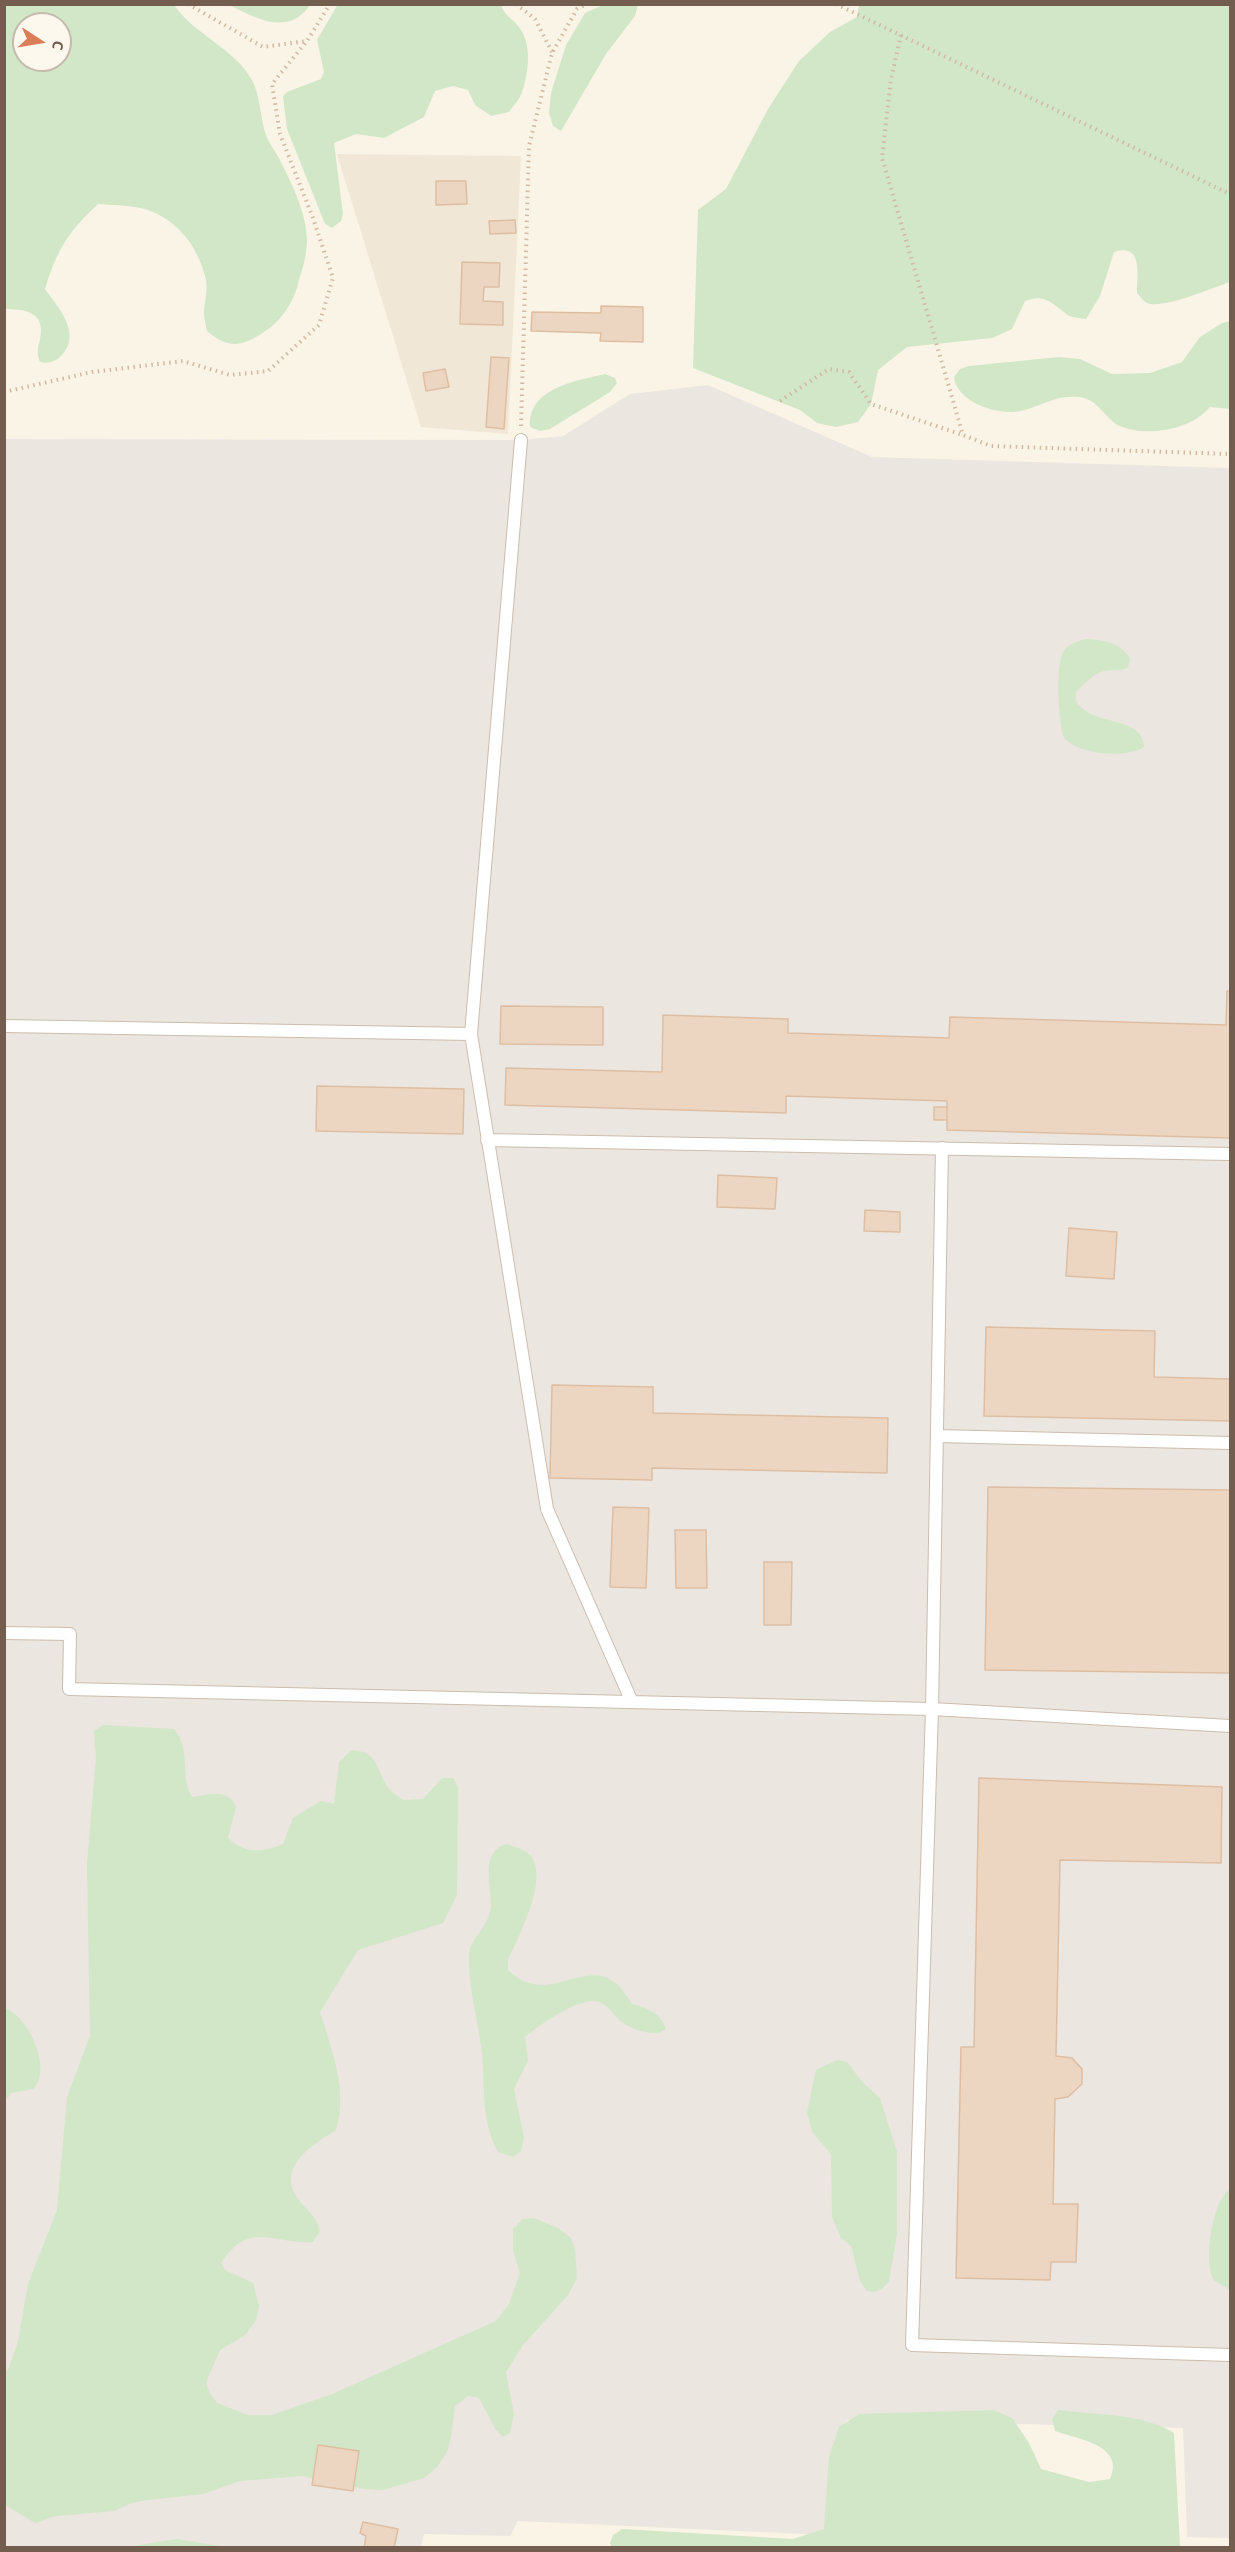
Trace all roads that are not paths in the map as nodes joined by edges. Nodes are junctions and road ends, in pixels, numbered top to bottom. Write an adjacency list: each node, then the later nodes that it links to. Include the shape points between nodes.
1 (521, 440): 3 (lane)
2 (4, 1026): 3 (lane)
3 (471, 1034): 4 (lane)
4 (487, 1140): 5 (lane); 10 (lane, via 547,1509)
5 (942, 1148): 6 (lane); 7 (lane)
6 (1230, 1154)
7 (937, 1436): 8 (lane); 11 (lane)
8 (1230, 1443)
9 (4, 1633): 10 (lane, via 70,1634 69,1689)
10 (632, 1702): 11 (lane)
11 (932, 1709): 12 (lane); 13 (lane, via 912,2345)
12 (1230, 1726)
13 (1230, 2355)

